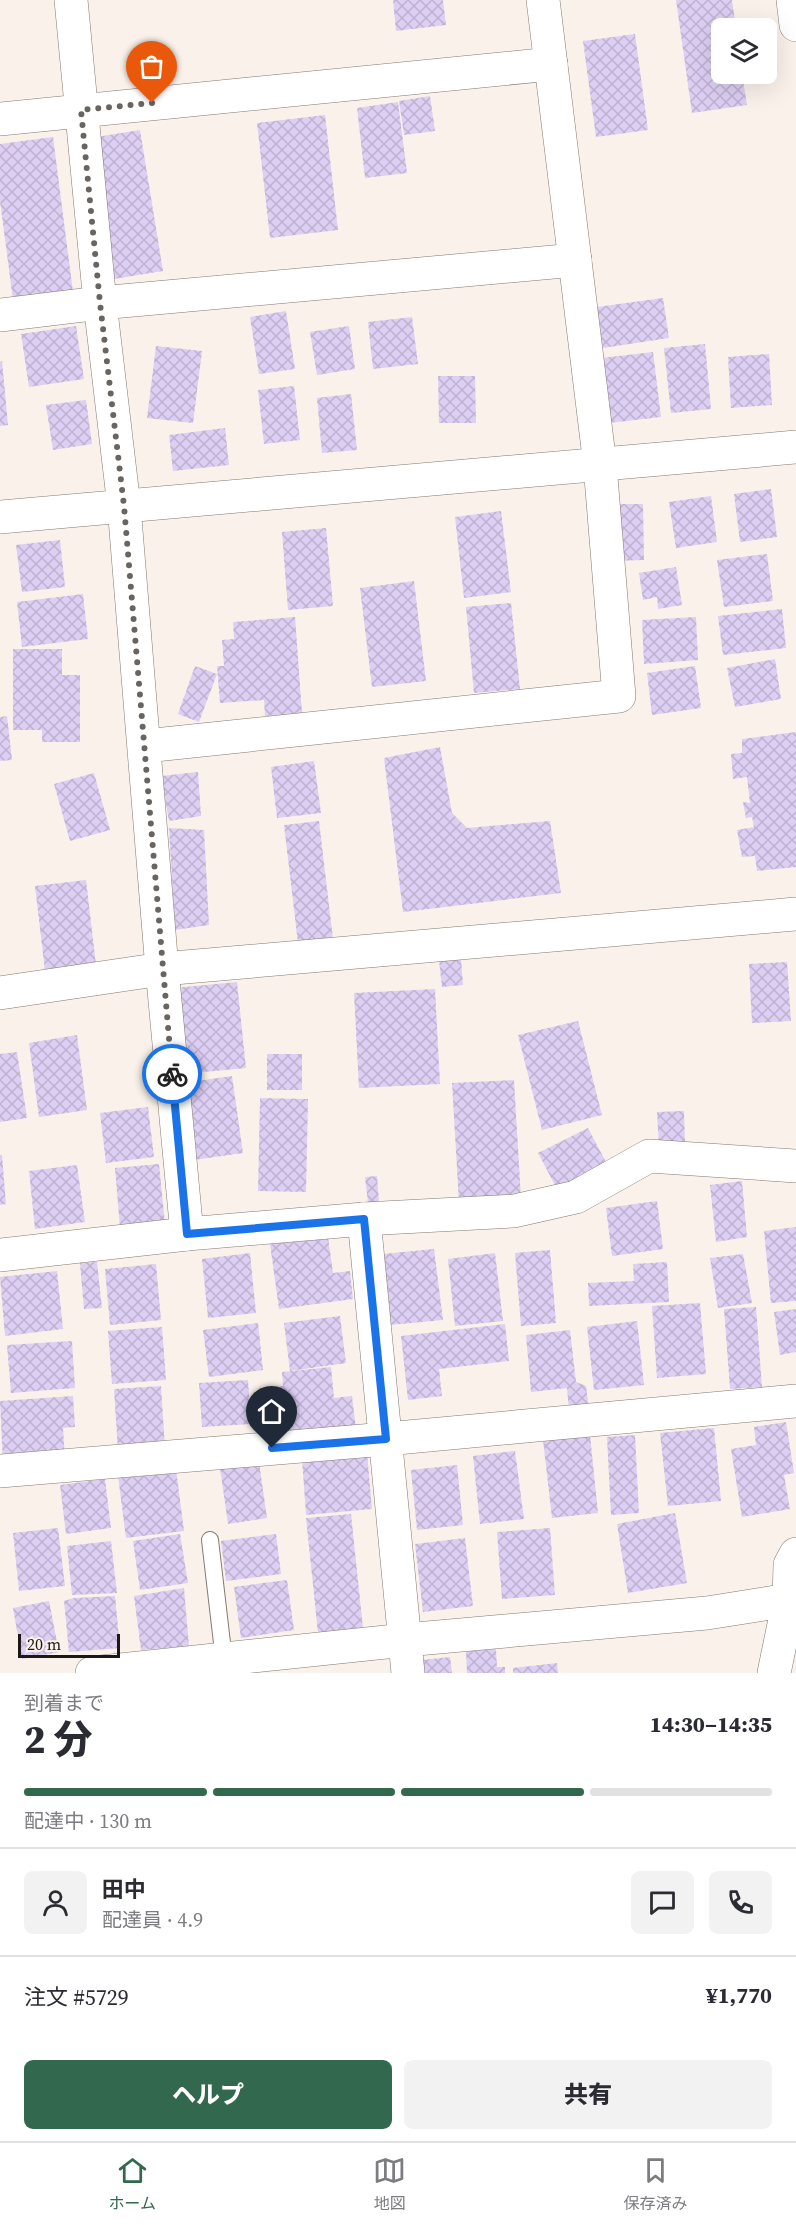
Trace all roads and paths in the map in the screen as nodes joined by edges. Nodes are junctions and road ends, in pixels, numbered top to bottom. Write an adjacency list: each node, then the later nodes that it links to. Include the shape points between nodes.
1 (71, 0): 6 (street)
2 (543, 0): 5 (street)
3 (793, 0): 4 (street)
4 (796, 25)
5 (551, 64): 6 (street); 8 (street)
6 (81, 110): 7 (street); 9 (street)
7 (0, 119)
8 (575, 260): 9 (street); 12 (street)
9 (100, 303): 10 (street); 13 (street)
10 (0, 315)
11 (796, 447): 12 (street)
12 (600, 465): 13 (street); 15 (street, via 619,696)
13 (124, 506): 14 (street); 15 (street)
14 (0, 518)
15 (145, 746): 17 (street)
16 (796, 914): 17 (street)
17 (162, 969): 18 (street); 21 (street)
18 (0, 993)
19 (796, 1166): 20 (street, via 650,1156 576,1197 514,1211)
20 (364, 1219): 21 (street); 24 (street)
21 (187, 1234): 22 (street)
22 (0, 1255)
23 (796, 1401): 24 (street)
24 (386, 1439): 25 (street); 29 (street)
25 (0, 1471)
26 (210, 1540): 30 (lane)
27 (796, 1554): 28 (street, via 790,1565)
28 (793, 1602): 29 (street); 33 (street)
29 (405, 1640): 30 (street); 32 (street)
30 (224, 1660): 31 (street)
31 (92, 1673)
32 (408, 1673)
33 (774, 1673)

